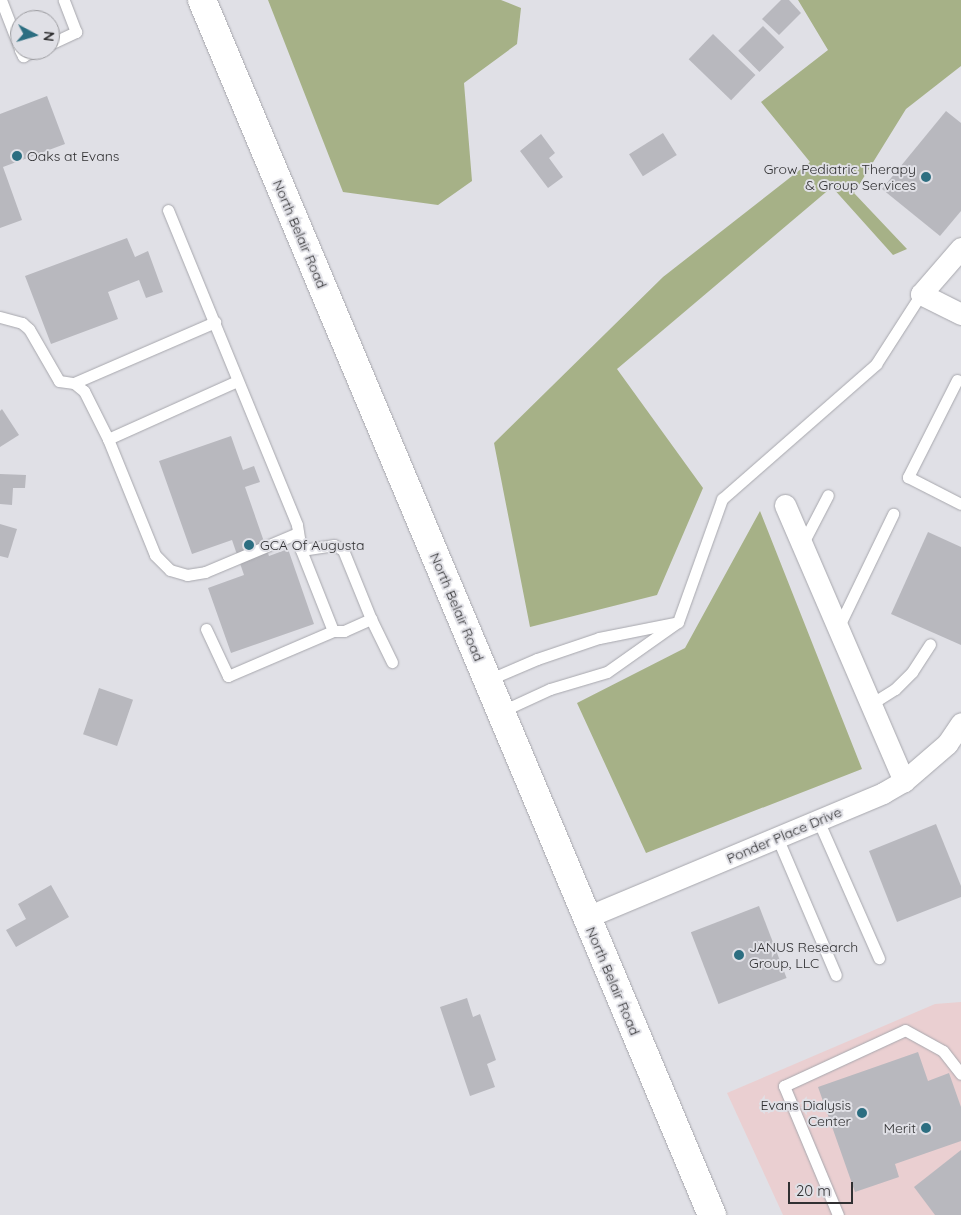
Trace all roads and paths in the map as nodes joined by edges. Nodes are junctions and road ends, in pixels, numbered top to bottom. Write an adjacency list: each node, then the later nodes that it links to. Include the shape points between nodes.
1 (1, 0): 4 (lane)
2 (64, 0): 5 (lane, via 76,32)
3 (202, 0): 30 (main road, North Belair Road)
4 (10, 23)
5 (60, 39)
6 (168, 210): 11 (lane)
7 (961, 248): 8 (street)
8 (921, 294): 9 (street); 24 (lane, via 876,364 722,499)
9 (961, 314)
10 (0, 317): 14 (lane, via 22,323 30,329 59,381)
11 (215, 322): 13 (lane); 14 (lane)
12 (957, 380): 17 (lane, via 908,477)
13 (237, 381): 15 (lane); 20 (lane)
14 (74, 383): 15 (lane, via 84,391)
15 (108, 440): 20 (lane, via 155,555 170,570 187,575 204,572)
16 (828, 495): 21 (lane)
17 (961, 504)
18 (785, 505): 21 (street)
19 (894, 514): 25 (lane)
20 (298, 533): 22 (lane)
21 (802, 546): 25 (street)
22 (301, 550): 23 (lane, via 334,546 342,550); 27 (lane)
23 (372, 619): 27 (lane, via 344,631); 29 (lane)
24 (678, 622): 30 (lane, via 599,638); 32 (lane, via 607,672 550,689)
25 (838, 628): 31 (street)
26 (206, 630): 27 (lane, via 228,676)
27 (333, 631)
28 (930, 644): 31 (lane, via 906,678)
29 (392, 662)
30 (488, 680): 32 (main road, North Belair Road)
31 (871, 704): 34 (street)
32 (500, 712): 37 (main road, North Belair Road)
33 (958, 734): 34 (street, Ponder Place Drive)
34 (904, 781): 35 (street, Ponder Place Drive)
35 (818, 820): 36 (street, Ponder Place Drive); 38 (lane)
36 (777, 837): 37 (street, Ponder Place Drive); 39 (lane)
37 (587, 917): 41 (main road, North Belair Road)
38 (879, 958)
39 (836, 976)
40 (961, 1074): 42 (lane, via 943,1051 905,1030 784,1086)
41 (712, 1215)
42 (838, 1215)

